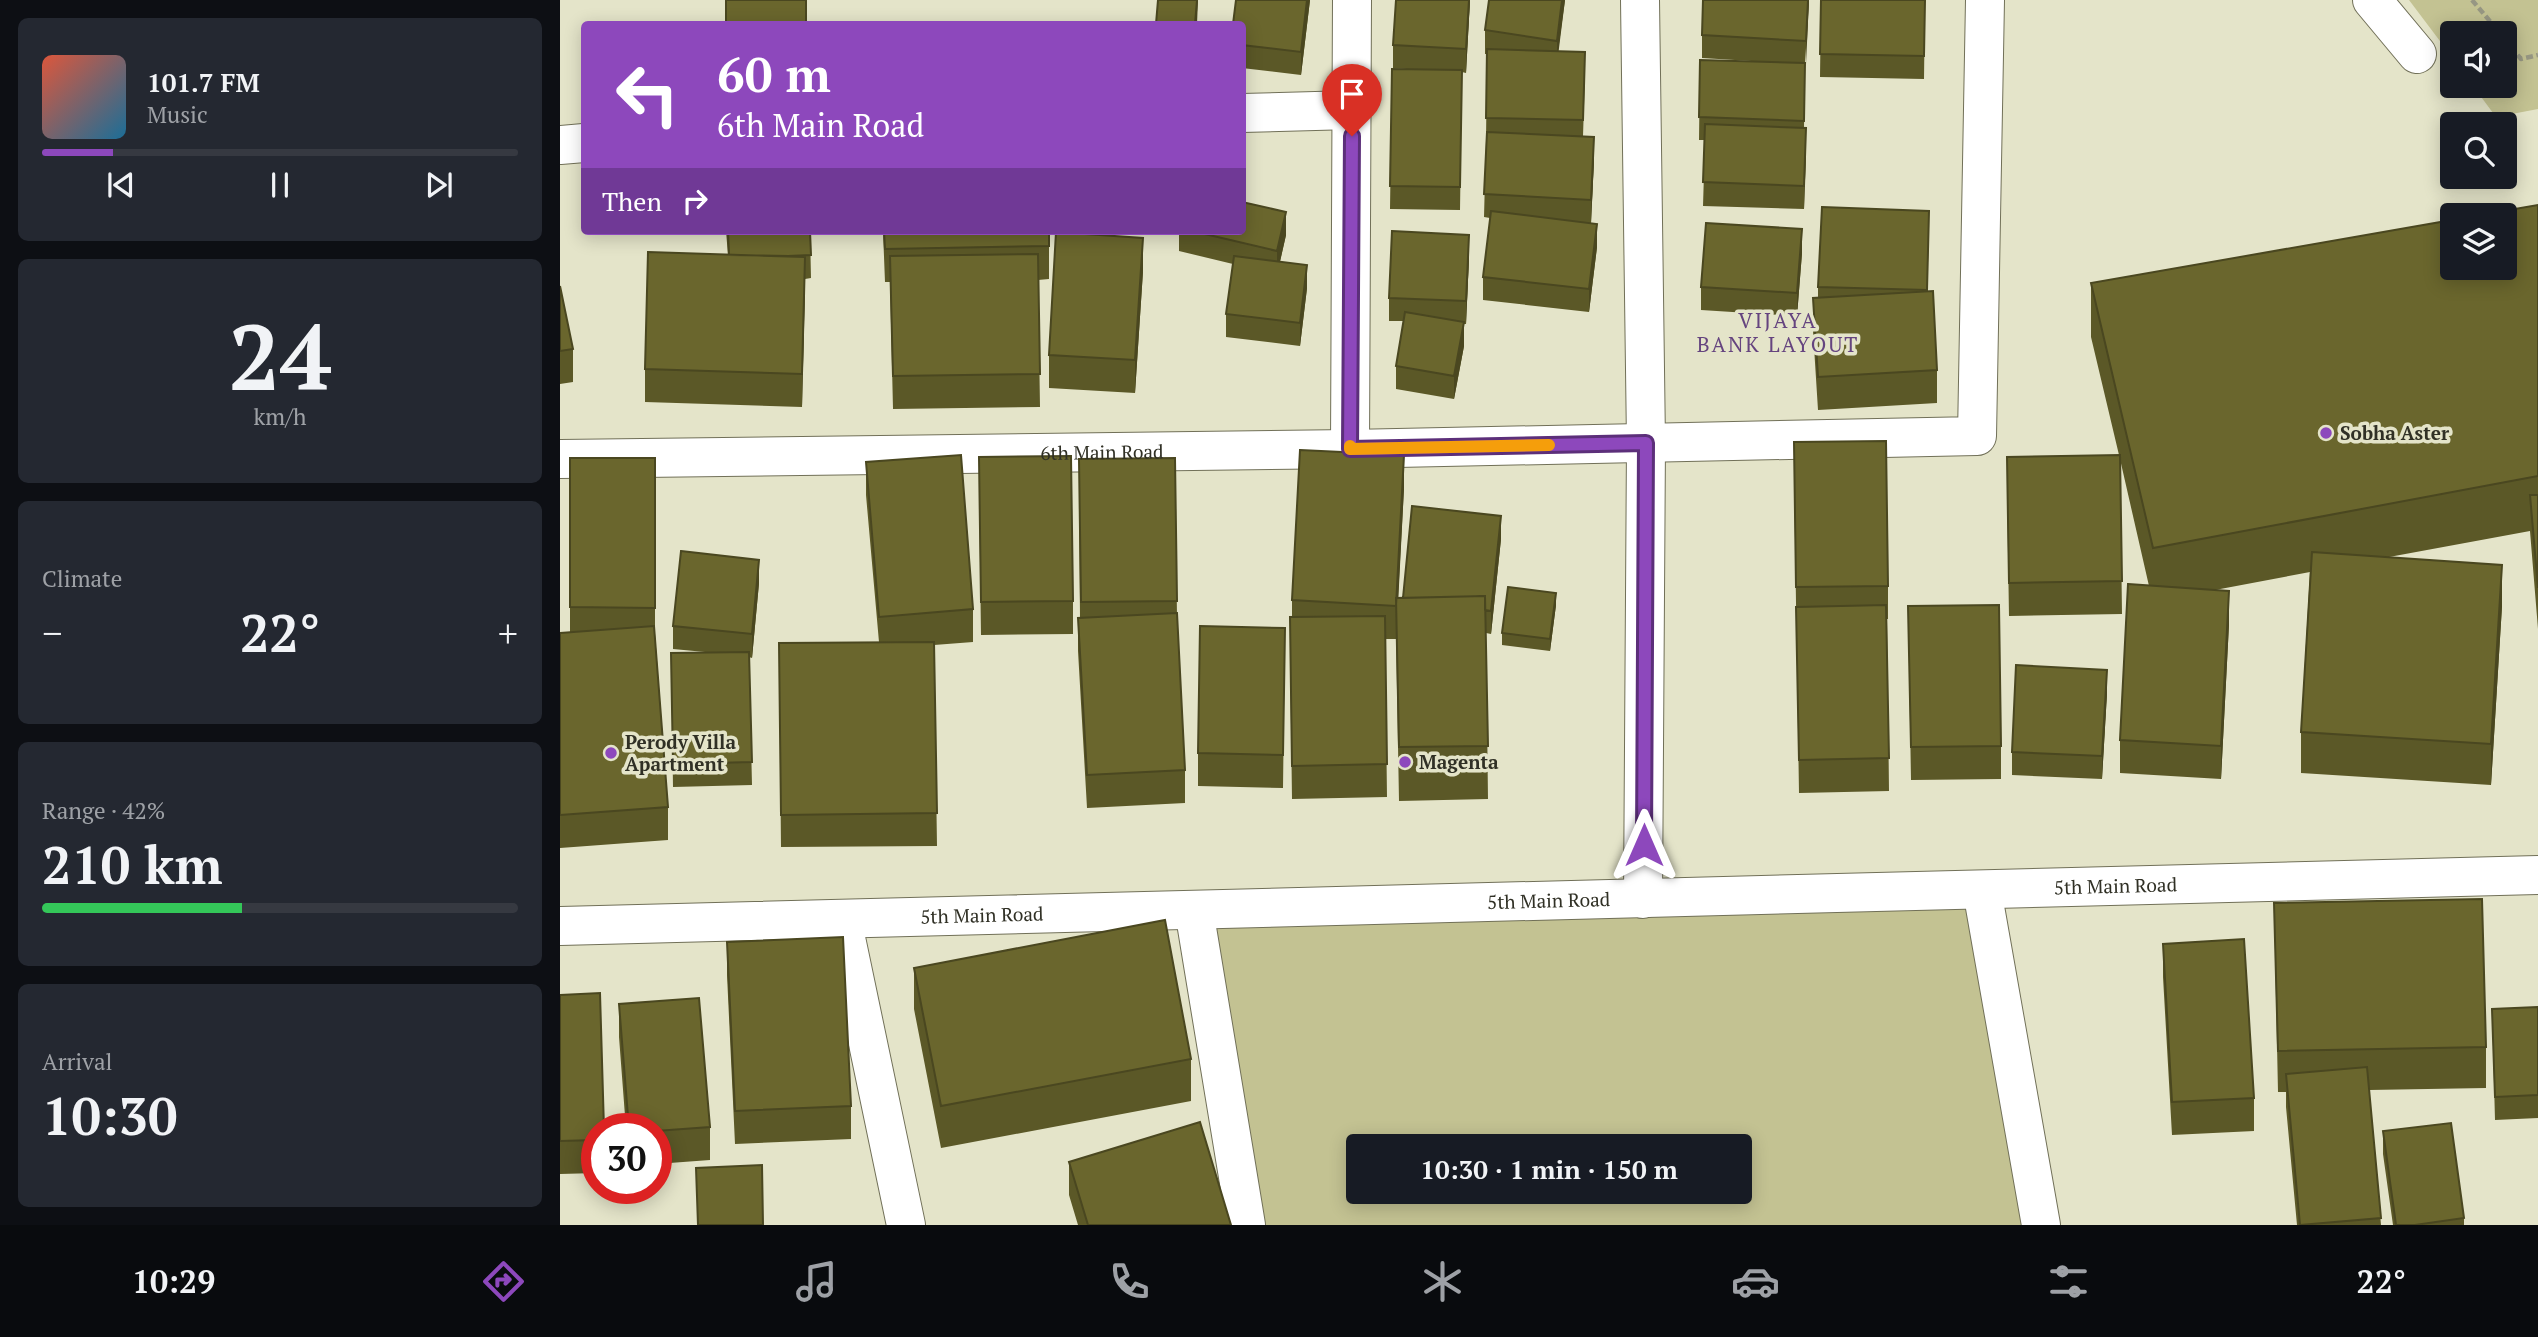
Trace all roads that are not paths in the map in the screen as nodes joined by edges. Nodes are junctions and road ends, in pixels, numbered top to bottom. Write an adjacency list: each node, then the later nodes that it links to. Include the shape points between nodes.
1 (1352, 0): 6 (street)
2 (1640, 0): 10 (street)
3 (1985, 0): 10 (street, 6th Main Road, via 1977,436)
4 (2372, 0): 5 (street)
5 (2417, 54)
6 (1352, 110): 7 (street); 11 (street)
7 (1246, 113)
8 (581, 143): 9 (street)
9 (560, 145)
10 (1646, 443): 11 (street, 6th Main Road); 15 (street)
11 (1350, 449): 12 (street, 6th Main Road)
12 (560, 459)
13 (2538, 875): 14 (street, 5th Main Road)
14 (1982, 890): 15 (street, 5th Main Road); 21 (street)
15 (1643, 899): 16 (street, 5th Main Road)
16 (1194, 910): 17 (street, 5th Main Road); 20 (street)
17 (842, 919): 18 (street, 5th Main Road); 19 (street)
18 (560, 926)
19 (906, 1225)
20 (1246, 1225)
21 (2042, 1225)

